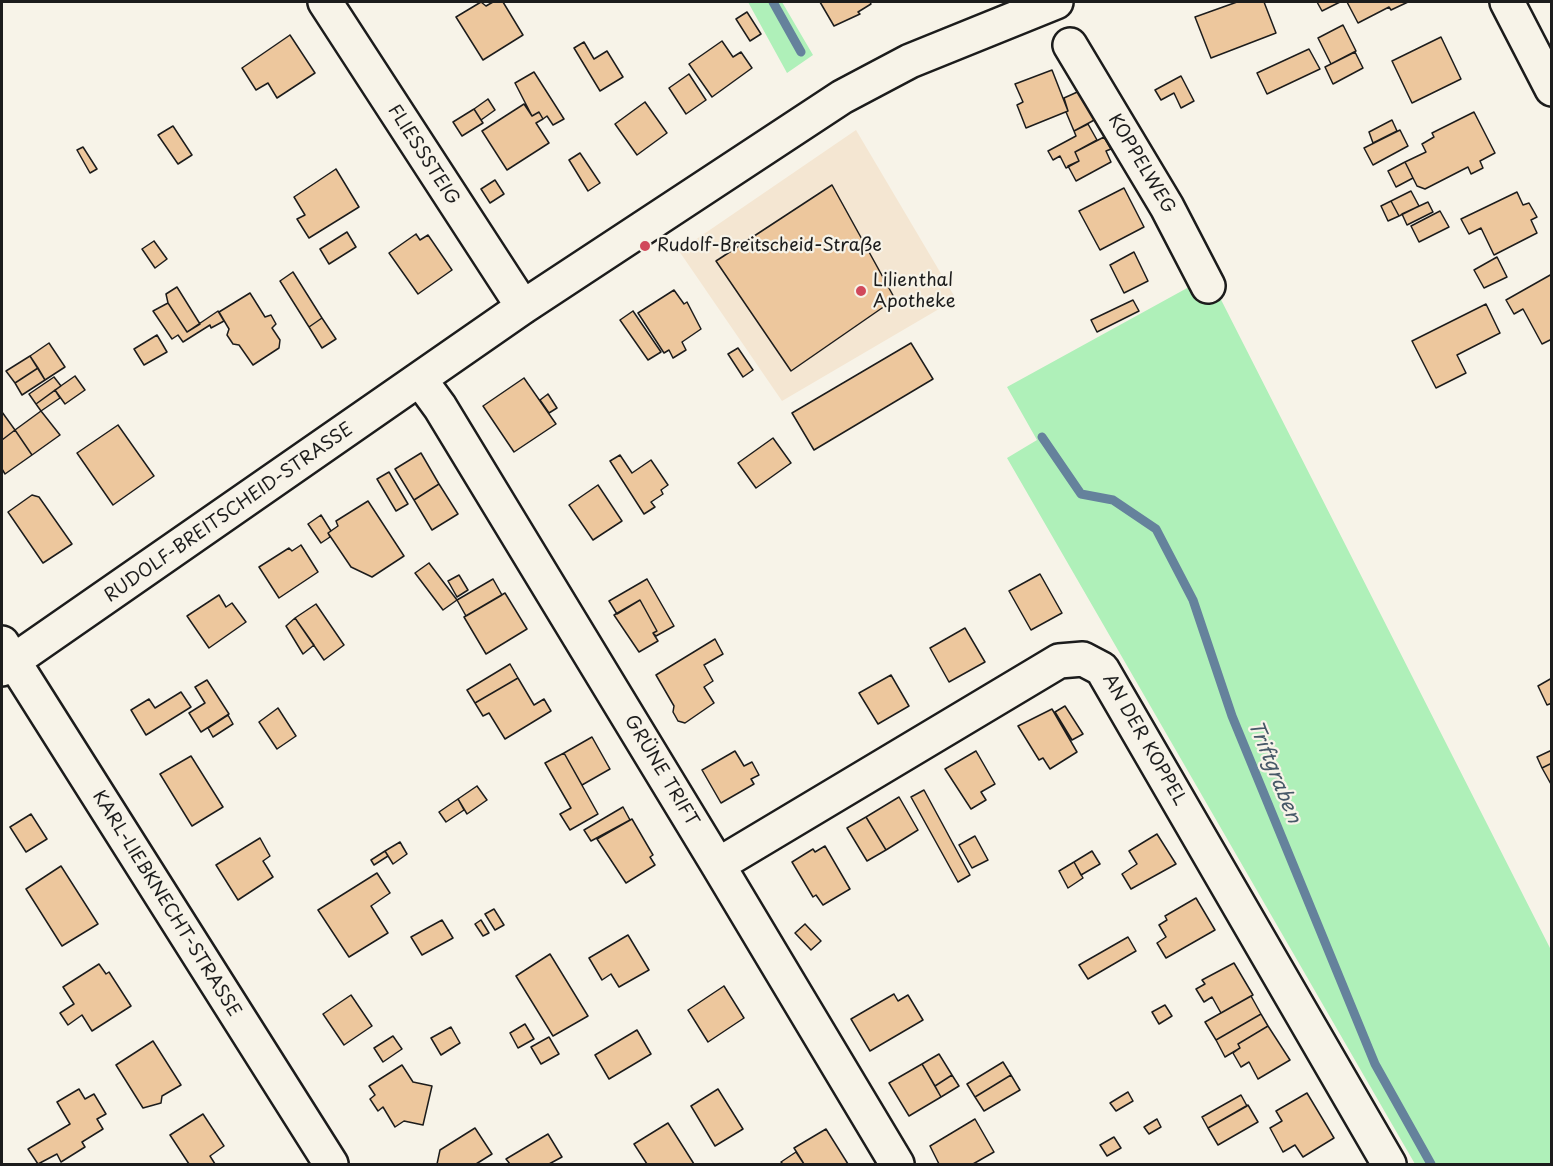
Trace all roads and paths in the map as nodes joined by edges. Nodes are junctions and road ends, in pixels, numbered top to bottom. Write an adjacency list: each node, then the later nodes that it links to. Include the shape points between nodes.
1 (325, 2): 7 (street, FLIESSSTEIG)
2 (1056, 2): 7 (street, RUDOLF-BREITSCHEID-STRASSE, via 910,61 844,96)
3 (1507, 2): 5 (street)
4 (1070, 45): 6 (street, KOPPELWEG, via 1167,207)
5 (1551, 89)
6 (1208, 286)
7 (523, 307): 8 (street, RUDOLF-BREITSCHEID-STRASSE)
8 (421, 381): 9 (street, RUDOLF-BREITSCHEID-STRASSE); 10 (street, GRÜNE TRIFT)
9 (5, 658): 11 (street, KARL-LIEBKNECHT-STRASSE)
10 (718, 865): 12 (street, GRÜNE TRIFT); 13 (street, AN DER KOPPEL, via 1059,661 1083,658 1102,669)
11 (331, 1164)
12 (897, 1164)
13 (1389, 1164)

